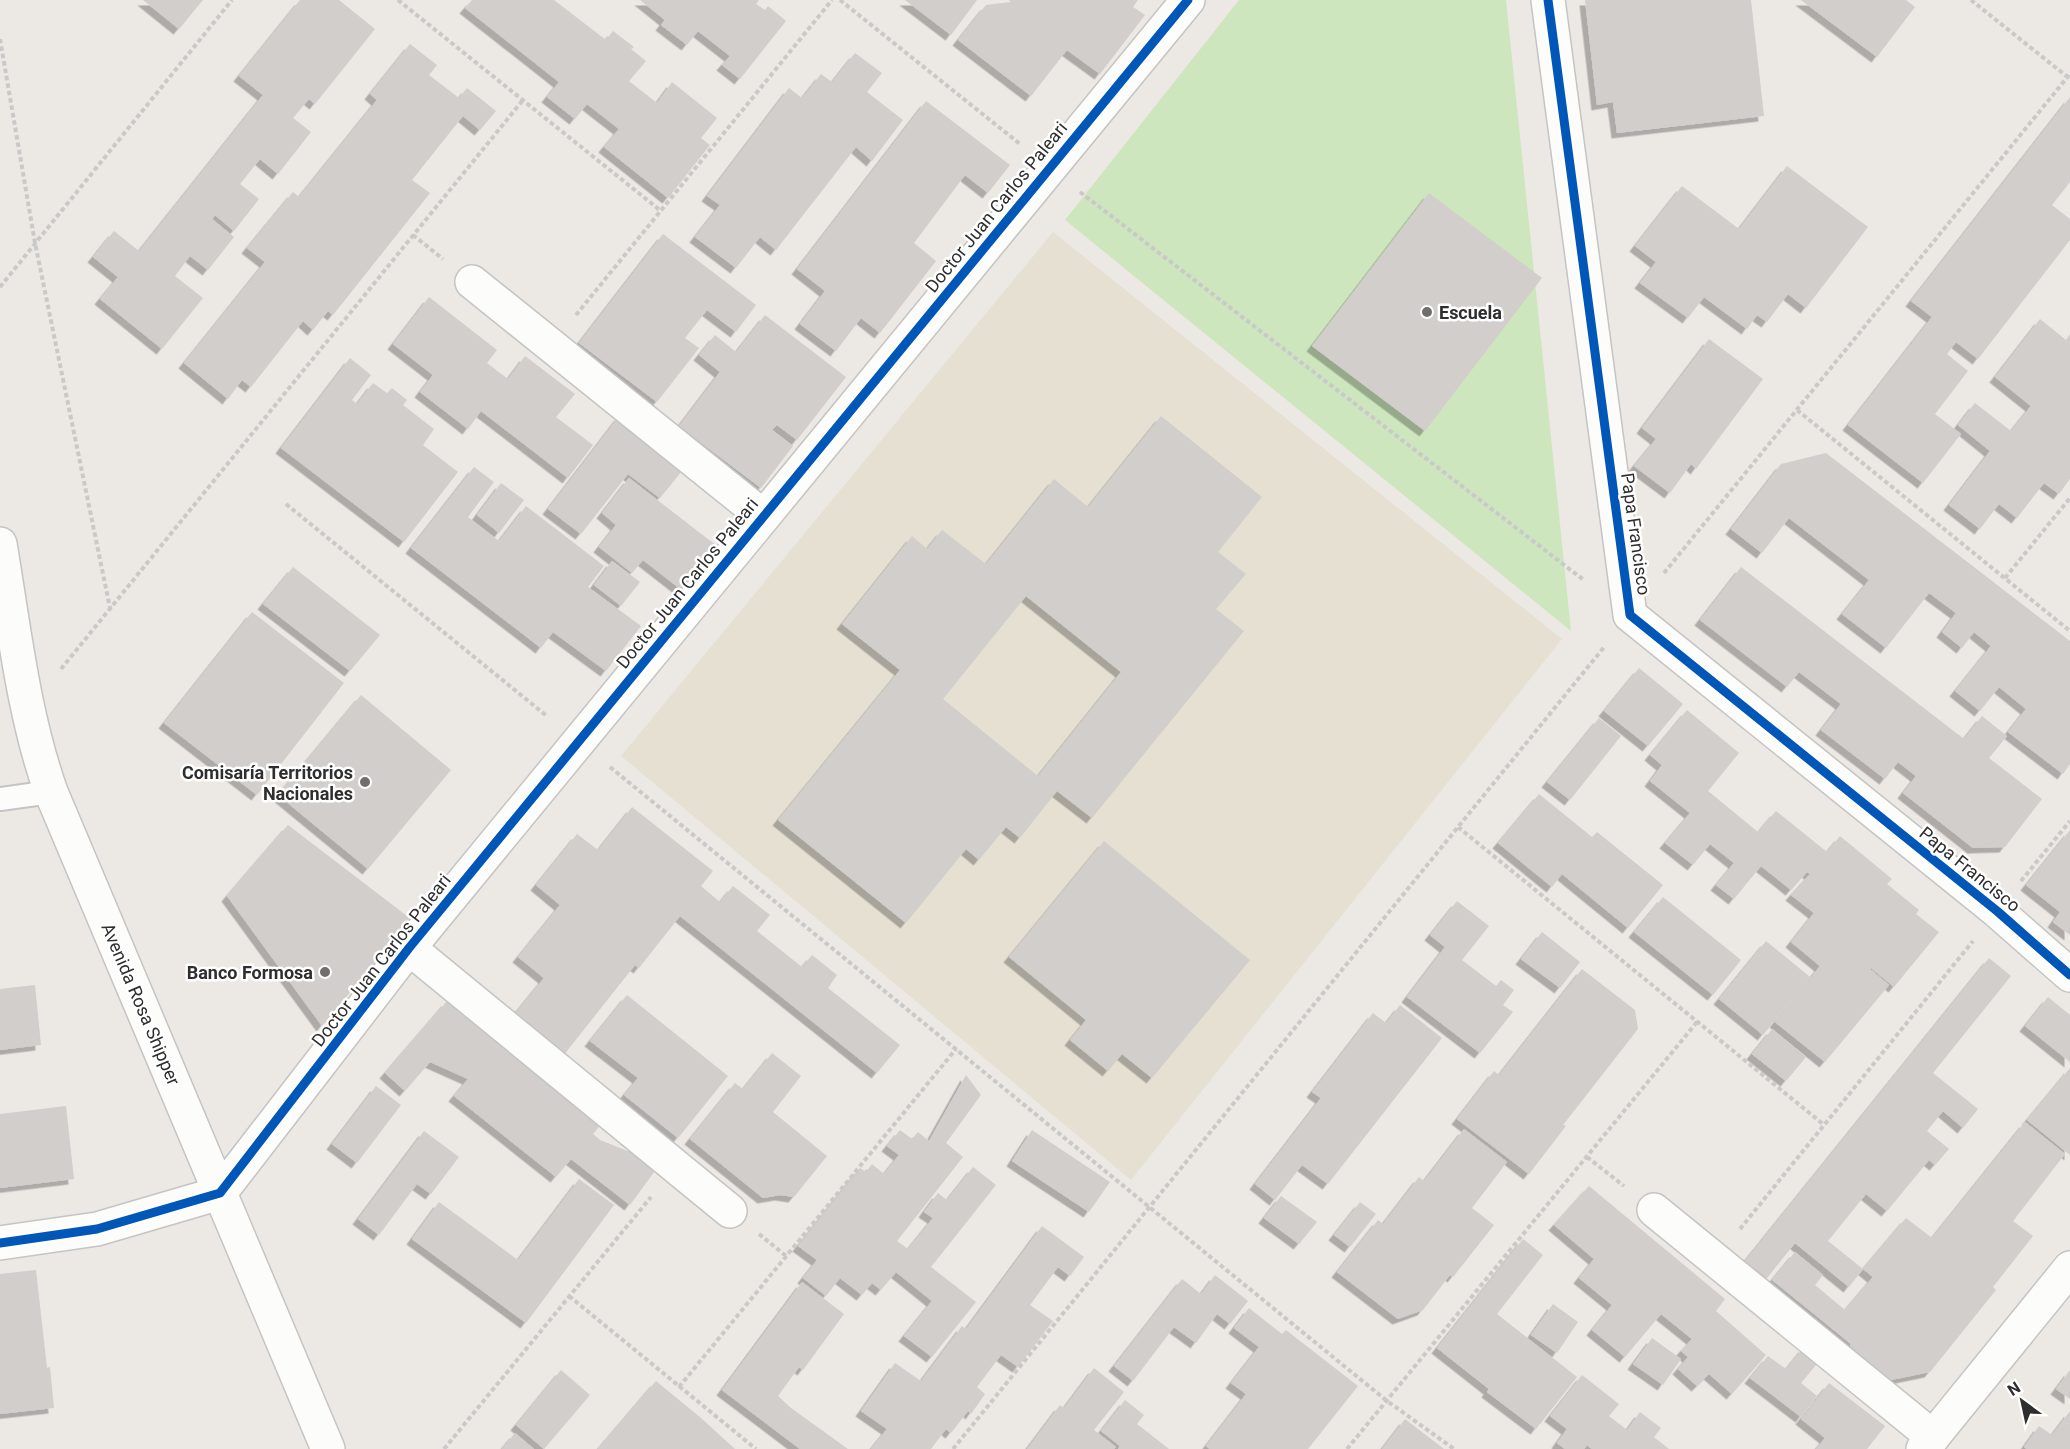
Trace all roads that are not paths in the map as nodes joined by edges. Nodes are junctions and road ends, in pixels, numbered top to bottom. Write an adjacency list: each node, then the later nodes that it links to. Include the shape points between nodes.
1 (1188, 0): 4 (street, Doctor Juan Carlos Paleari)
2 (1548, 0): 9 (street, Papa Francisco, via 1630,615 1997,911)
3 (472, 282): 4 (street)
4 (763, 516): 8 (street, Doctor Juan Carlos Paleari)
5 (0, 544): 6 (street, Avenida Rosa Shipper, via 29,709)
6 (51, 792): 7 (lane); 10 (street, Avenida Rosa Shipper)
7 (0, 799)
8 (409, 948): 10 (street, Doctor Juan Carlos Paleari); 12 (street)
9 (2070, 975)
10 (220, 1193): 13 (street, via 97,1229); 16 (street, Avenida Rosa Shipper)
11 (1654, 1210): 15 (street)
12 (730, 1211)
13 (0, 1243)
14 (2070, 1268): 15 (street)
15 (1928, 1443)
16 (328, 1449)

